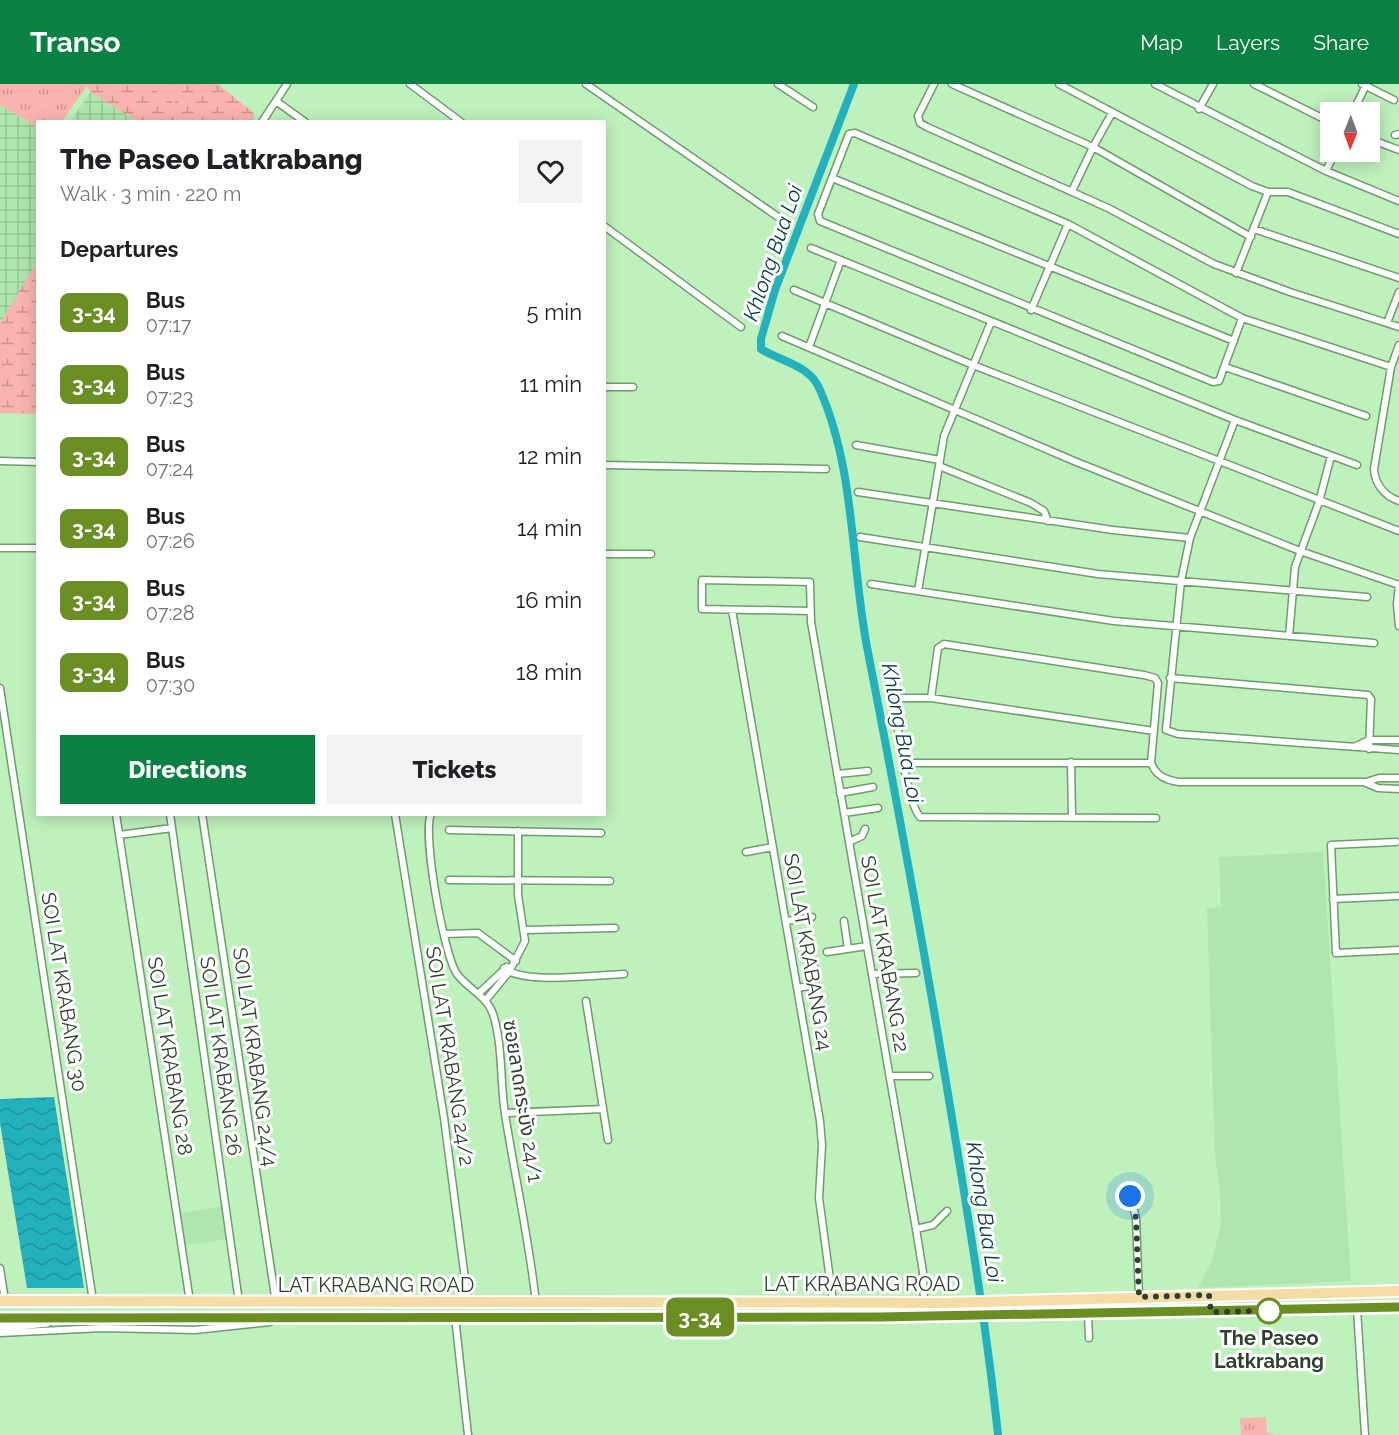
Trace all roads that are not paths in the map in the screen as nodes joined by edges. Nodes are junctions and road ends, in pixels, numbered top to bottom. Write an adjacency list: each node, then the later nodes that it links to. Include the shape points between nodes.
1 (287, 84): 12 (street)
2 (410, 84): 21 (street)
3 (586, 84): 31 (street)
4 (778, 84): 15 (street)
5 (934, 84): 28 (street, via 918,116 920,123)
6 (952, 84): 23 (street)
7 (1059, 84): 17 (street)
8 (1155, 84): 16 (street)
9 (1213, 84): 16 (street)
10 (1254, 84): 18 (street)
11 (1365, 85): 13 (street); 14 (street)
12 (276, 100): 19 (street); 20 (street)
13 (1394, 100)
14 (1357, 102)
15 (813, 107)
16 (1199, 109): 26 (street)
17 (1112, 113): 23 (street); 29 (street)
18 (1320, 117)
19 (263, 120)
20 (302, 120)
21 (458, 120)
22 (1380, 143): 24 (street)
23 (1093, 147): 28 (street); 36 (street)
24 (1399, 150)
25 (1330, 162): 26 (street)
26 (1326, 171): 30 (street)
27 (832, 178): 32 (street, via 849,134 855,133); 39 (street); 45 (street, via 818,214 820,221)
28 (1072, 191): 40 (street)
29 (1268, 192): 34 (street); 35 (street, via 1288,192)
30 (1399, 201)
31 (784, 221)
32 (1068, 224): 39 (street); 46 (street)
33 (606, 226): 49 (street)
34 (1254, 229): 36 (street); 41 (street)
35 (1399, 234)
36 (1251, 237): 40 (street)
37 (811, 248): 38 (street)
38 (841, 261): 44 (street); 47 (street)
39 (1050, 268): 45 (street); 52 (street)
40 (1236, 273): 48 (street)
41 (1399, 278)
42 (794, 290): 44 (street)
43 (1399, 292): 48 (street)
44 (825, 303): 54 (street); 55 (street)
45 (1031, 310): 56 (street, via 1213,382 1219,381)
46 (1242, 318): 52 (street); 57 (street)
47 (990, 322): 55 (street); 62 (street)
48 (1387, 323): 50 (street)
49 (741, 327)
50 (1399, 327)
51 (782, 336): 54 (street)
52 (1234, 341): 56 (street)
53 (1399, 345): 57 (street)
54 (809, 347): 60 (street)
55 (973, 365): 60 (street); 66 (street)
56 (1225, 367): 61 (street)
57 (1391, 367): 73 (street, via 1374,475 1384,492)
58 (606, 387): 59 (street)
59 (633, 387)
60 (954, 411): 68 (street); 76 (street)
61 (1366, 416)
62 (1235, 420): 64 (street); 66 (street)
63 (856, 445): 68 (street)
64 (1331, 456): 70 (street); 74 (street)
65 (0, 461): 67 (street)
66 (1218, 461): 74 (street); 76 (street)
67 (36, 462)
68 (939, 463): 75 (street); 77 (street, via 1040,508)
69 (606, 465): 71 (street)
70 (1357, 465)
71 (826, 469)
72 (858, 492): 75 (street)
73 (1399, 501)
74 (1319, 502): 78 (street); 84 (street)
75 (932, 504): 77 (street); 83 (street)
76 (1199, 511): 80 (street); 84 (street)
77 (1047, 520): 80 (street)
78 (1399, 531)
79 (860, 537): 83 (street)
80 (1190, 538): 87 (street)
81 (0, 548): 82 (street)
82 (36, 548)
83 (926, 548): 87 (street, via 1098,574); 90 (street)
84 (1300, 551): 89 (street); 91 (street)
85 (606, 554): 86 (street)
86 (651, 555)
87 (1181, 581): 91 (street); 96 (street)
88 (871, 584): 90 (street)
89 (1399, 585): 95 (street)
90 (918, 591): 96 (street, via 1114,621)
91 (1292, 591): 92 (street); 98 (street)
92 (1366, 597)
93 (732, 610): 94 (street); 94 (street, SOI LAT KRABANG 22, via 702,609 702,580 810,582); 136 (street, SOI LAT KRABANG 24)
94 (810, 611): 113 (street, SOI LAT KRABANG 22)
95 (1398, 616): 97 (street)
96 (1176, 626): 98 (street); 100 (street)
97 (1399, 626)
98 (1289, 636): 99 (street)
99 (1374, 643)
100 (1170, 678): 104 (street, via 1368,695); 106 (street, via 1165,728 1170,733)
101 (0, 688): 176 (street, SOI LAT KRABANG 30)
102 (931, 698): 103 (street); 103 (street, via 938,648 944,644 1155,678 1158,683); 110 (street, via 894,700)
103 (1154, 731): 111 (street)
104 (1369, 740): 105 (street); 106 (street); 107 (street)
105 (1399, 740)
106 (1356, 747): 107 (street)
107 (1369, 749): 108 (street)
108 (1399, 750)
109 (1071, 762): 110 (street); 111 (street); 126 (street)
110 (905, 763): 126 (street, via 920,818)
111 (1151, 763): 115 (street, via 1157,774 1179,782)
112 (868, 771): 113 (street)
113 (837, 774): 118 (street, SOI LAT KRABANG 22)
114 (1399, 778): 115 (street)
115 (1366, 782): 117 (street, via 1378,788)
116 (873, 787): 118 (street)
117 (1399, 789)
118 (840, 793): 120 (street, SOI LAT KRABANG 22)
119 (878, 808): 120 (street)
120 (844, 813): 134 (street, SOI LAT KRABANG 22)
121 (116, 816): 133 (street, SOI LAT KRABANG 28)
122 (170, 816): 128 (street, SOI LAT KRABANG 26)
123 (202, 816): 183 (street, SOI LAT KRABANG 24/4)
124 (395, 816): 180 (street, SOI LAT KRABANG 24/2, via 444,1118)
125 (430, 816): 148 (street, ซอยลาดกระบัง 24/1, via 428,840)
126 (1072, 818): 127 (street)
127 (1156, 818)
128 (172, 828): 133 (street); 178 (street, SOI LAT KRABANG 26)
129 (865, 829): 134 (street, via 862,836)
130 (449, 830): 131 (street)
131 (518, 831): 132 (street); 139 (street)
132 (601, 833)
133 (120, 835): 177 (street, SOI LAT KRABANG 28)
134 (849, 842): 149 (street, SOI LAT KRABANG 22)
135 (1396, 842): 142 (street, via 1330,845)
136 (773, 847): 137 (street); 144 (street, SOI LAT KRABANG 24)
137 (746, 852)
138 (449, 880): 139 (street)
139 (518, 880): 140 (street); 147 (street)
140 (609, 881)
141 (1399, 896): 142 (street)
142 (1334, 899): 151 (street, via 1336,953)
143 (812, 917): 144 (street)
144 (787, 921): 159 (street, SOI LAT KRABANG 24)
145 (844, 921): 150 (street)
146 (615, 928): 147 (street)
147 (525, 930): 153 (street, via 524,947)
148 (444, 934): 153 (street, via 478,933); 160 (street, ซอยลาดกระบัง 24/1, via 456,973)
149 (867, 946): 150 (street); 158 (street, SOI LAT KRABANG 22)
150 (848, 949): 152 (street)
151 (1399, 950)
152 (827, 952)
153 (515, 963): 155 (street)
154 (815, 968): 159 (street, via 815,985)
155 (507, 970): 157 (street, via 526,976); 160 (street); 161 (street)
156 (916, 973): 158 (street)
157 (624, 974)
158 (872, 974): 163 (street, SOI LAT KRABANG 22)
159 (797, 988): 181 (street, SOI LAT KRABANG 24, via 822,1136 819,1198)
160 (478, 994): 161 (street, ซอยลาดกระบัง 24/1)
161 (485, 1001): 166 (street, ซอยลาดกระบัง 24/1, via 497,1031)
162 (586, 1001): 165 (street)
163 (890, 1076): 164 (street); 170 (street, SOI LAT KRABANG 22)
164 (929, 1076)
165 (603, 1109): 166 (street); 167 (street)
166 (505, 1113): 184 (street, ซอยลาดกระบัง 24/1)
167 (608, 1140)
168 (1130, 1196): 174 (street, via 1136,1218)
169 (947, 1210): 170 (street, via 933,1225)
170 (916, 1229): 182 (street, SOI LAT KRABANG 22)
171 (0, 1268): 175 (street)
172 (1399, 1291): 173 (main road, LAT KRABANG ROAD)
173 (1209, 1295): 174 (main road, LAT KRABANG ROAD); 187 (main road)
174 (1139, 1297): 182 (main road, LAT KRABANG ROAD)
175 (3, 1301): 176 (main road, LAT KRABANG ROAD)
176 (93, 1302): 177 (main road, LAT KRABANG ROAD)
177 (190, 1302): 178 (main road, LAT KRABANG ROAD)
178 (239, 1302): 183 (main road, LAT KRABANG ROAD)
179 (338, 1302): 180 (main road, LAT KRABANG ROAD); 183 (main road, LAT KRABANG ROAD); 190 (main road)
180 (468, 1302): 184 (main road, LAT KRABANG ROAD)
181 (833, 1302): 182 (main road, LAT KRABANG ROAD); 184 (main road, LAT KRABANG ROAD)
182 (924, 1302)
183 (276, 1303)
184 (536, 1303)
185 (1399, 1307): 186 (main road, LAT KRABANG ROAD)
186 (1357, 1309): 187 (main road, LAT KRABANG ROAD); 198 (street)
187 (1211, 1312): 188 (main road, LAT KRABANG ROAD)
188 (1088, 1315): 191 (main road, LAT KRABANG ROAD); 196 (street)
189 (304, 1317): 190 (main road, LAT KRABANG ROAD); 193 (main road, LAT KRABANG ROAD); 195 (street, via 195,1330 102,1328)
190 (339, 1317): 191 (main road, LAT KRABANG ROAD)
191 (455, 1317): 197 (street)
192 (0, 1318): 193 (main road, LAT KRABANG ROAD)
193 (70, 1319): 194 (main road)
194 (0, 1328)
195 (0, 1333)
196 (1089, 1338)
197 (468, 1435)
198 (1365, 1435)

